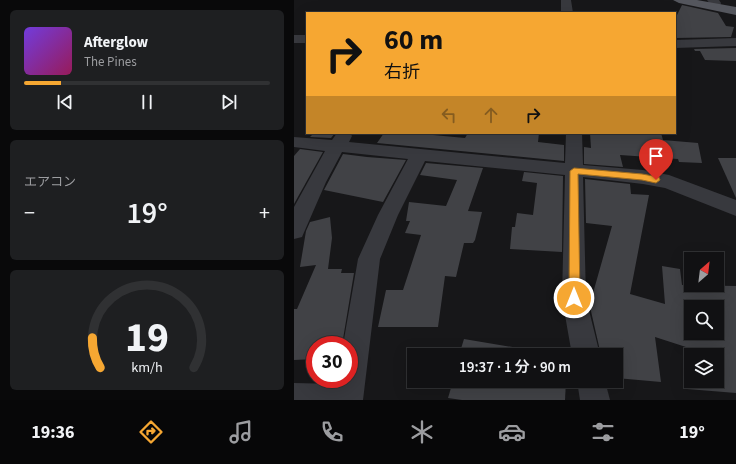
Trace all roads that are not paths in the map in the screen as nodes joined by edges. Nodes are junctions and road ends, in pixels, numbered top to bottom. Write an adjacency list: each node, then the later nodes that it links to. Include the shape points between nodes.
1 (566, 0): 5 (street)
2 (679, 0): 3 (main road)
3 (713, 3): 4 (main road)
4 (736, 10)
5 (567, 12)
6 (294, 39): 7 (street)
7 (306, 39)
8 (736, 42): 9 (street)
9 (676, 44)
10 (574, 134): 14 (street)
11 (342, 139): 12 (street); 13 (street); 15 (street)
12 (294, 142)
13 (420, 154): 14 (street); 21 (street, via 388,215 369,259)
14 (574, 171): 16 (street, via 669,182); 18 (street, via 574,298)
15 (299, 206): 17 (street)
16 (736, 208)
17 (294, 231)
18 (585, 348)
19 (592, 388): 22 (street)
20 (294, 398): 21 (street)
21 (348, 400)
22 (595, 400)

